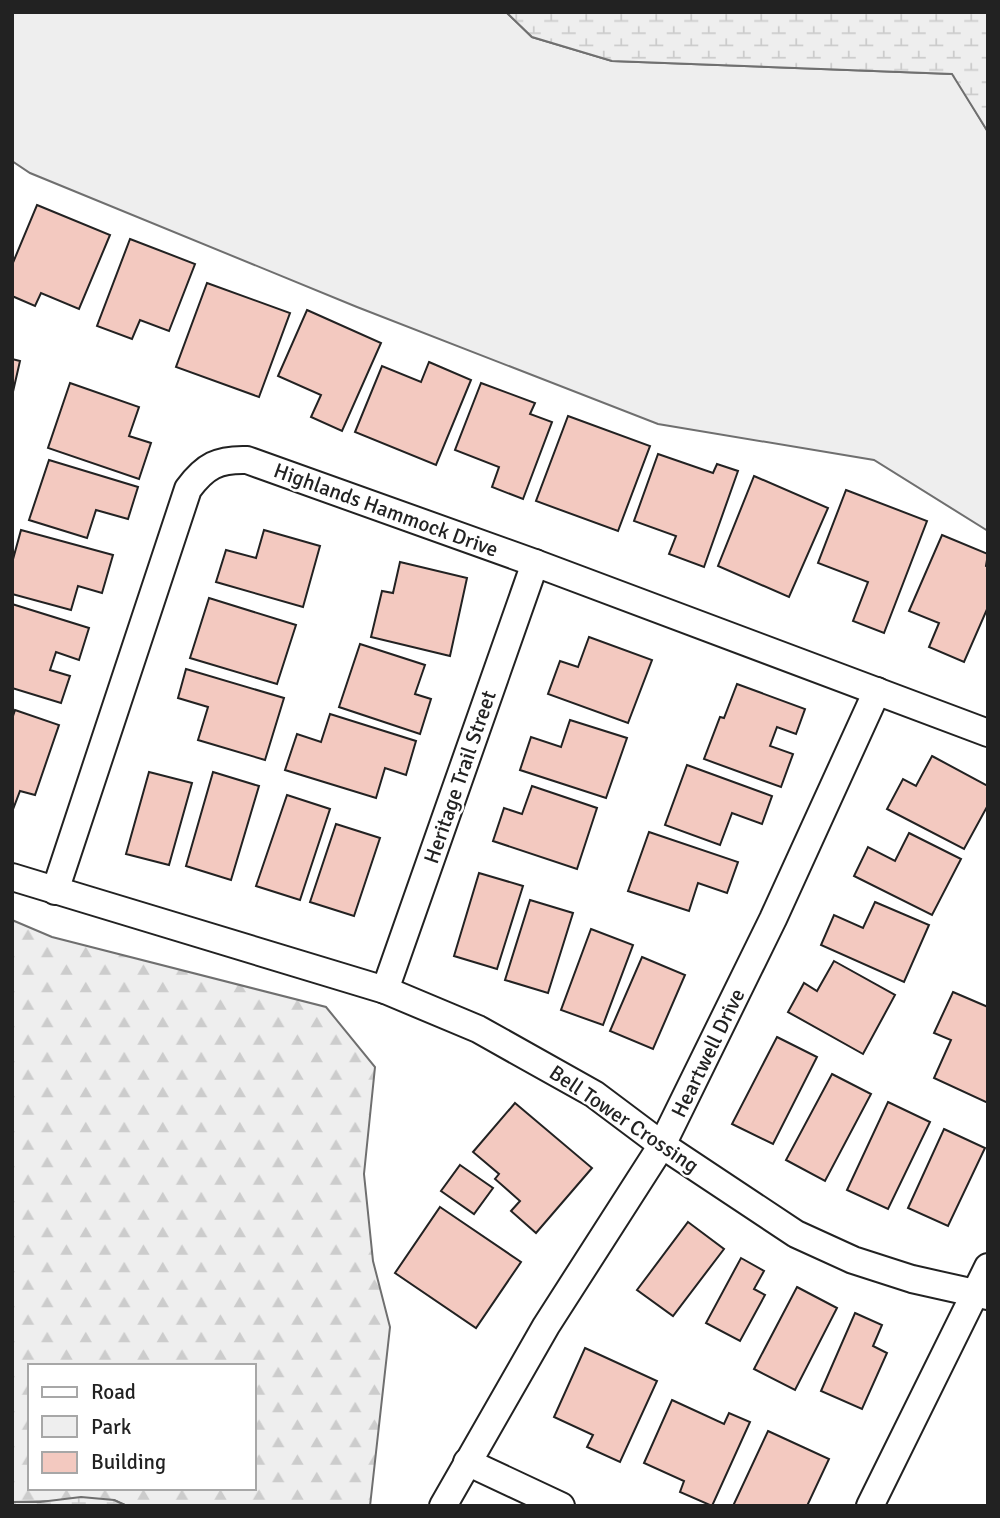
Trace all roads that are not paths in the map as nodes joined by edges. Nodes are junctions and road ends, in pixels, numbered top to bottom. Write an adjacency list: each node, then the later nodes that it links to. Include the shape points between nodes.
1 (535, 564): 2 (street, Highlands Hammock Drive); 5 (street, Highlands Hammock Drive, via 247,460 212,465 188,489); 6 (street, Heritage Trail Street)
2 (877, 691): 3 (street, Highlands Hammock Drive); 7 (street, Heartwell Drive, via 773,919)
3 (988, 733)
4 (12, 877): 5 (street, Bell Tower Crossing)
5 (55, 891): 6 (street, Bell Tower Crossing)
6 (385, 990): 7 (street, Bell Tower Crossing, via 478,1029 566,1076)
7 (662, 1145): 9 (street, Bell Tower Crossing, via 796,1234 900,1276); 10 (street, Heartwell Drive, via 546,1326)
8 (988, 1267): 9 (street)
9 (981, 1295): 13 (street)
10 (467, 1462): 11 (street, Heartwell Drive); 12 (street)
11 (443, 1506)
12 (561, 1506)
13 (870, 1506)

